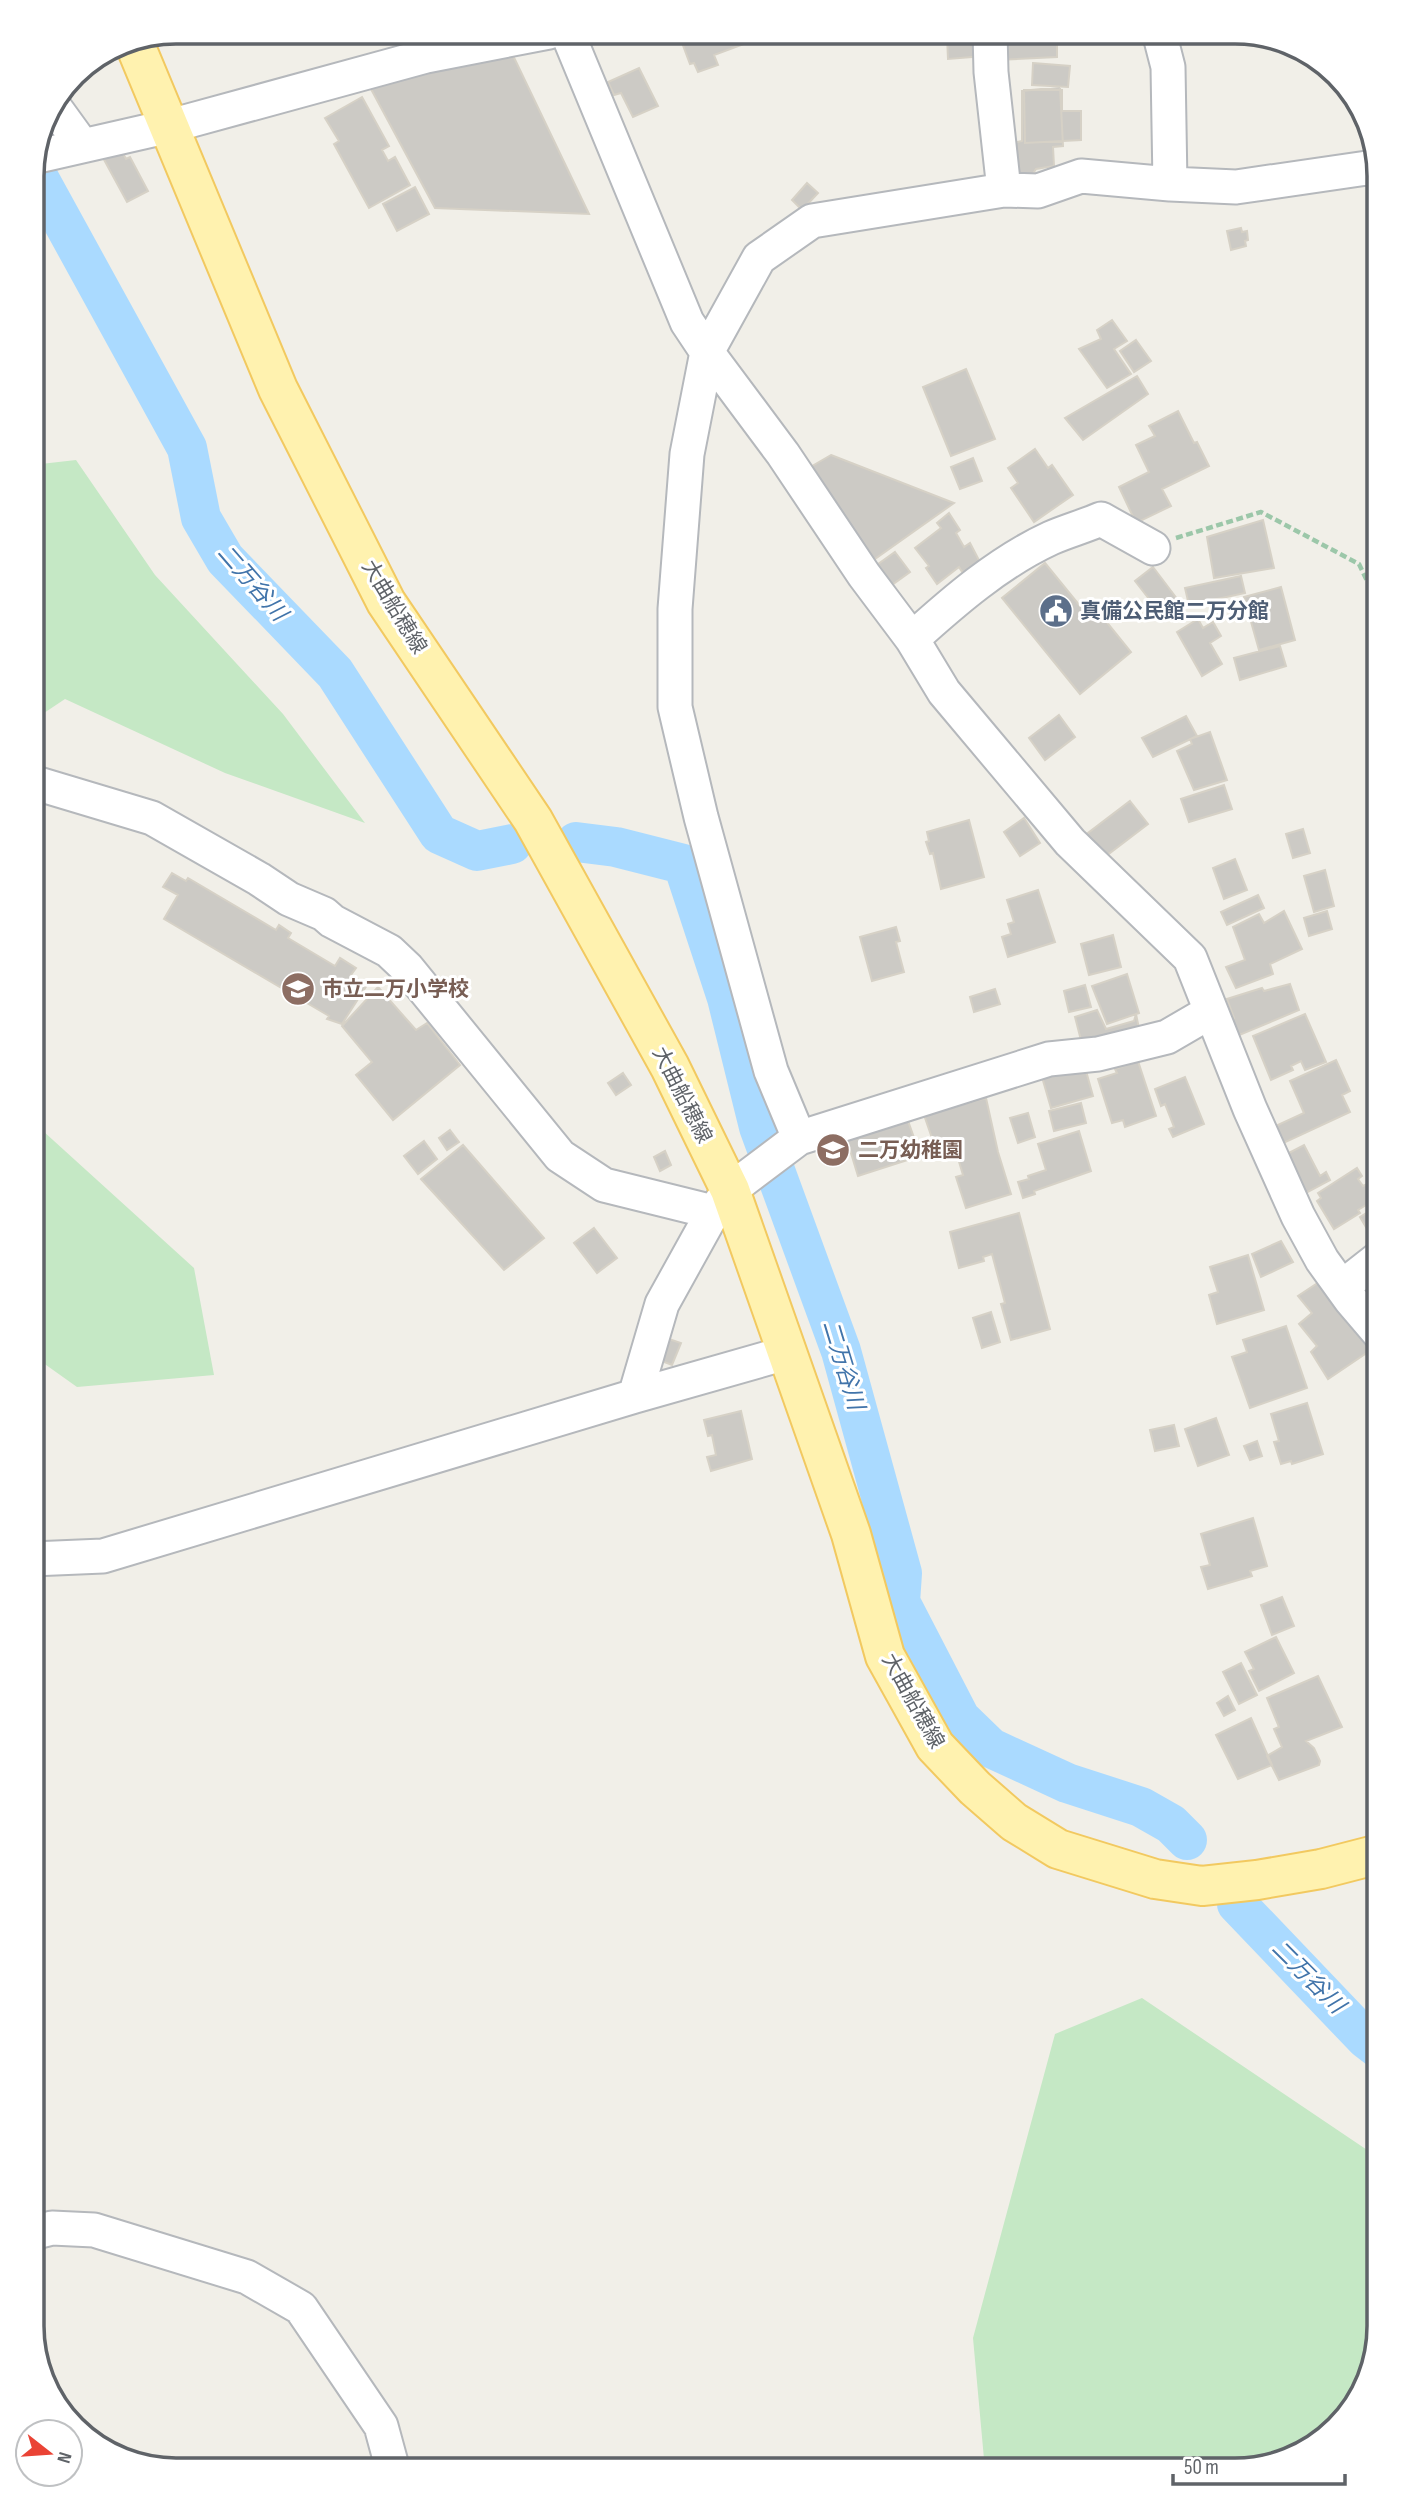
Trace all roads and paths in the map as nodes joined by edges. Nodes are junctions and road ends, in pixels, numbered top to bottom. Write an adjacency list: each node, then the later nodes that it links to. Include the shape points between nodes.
1 (488, 44): 7 (street, via 426,56)
2 (571, 44): 13 (street, via 687,322)
3 (990, 44): 12 (street)
4 (1162, 44): 11 (street, via 1168,67)
5 (137, 50): 7 (main road, 大曲船穂線)
6 (59, 114): 8 (street)
7 (170, 125): 8 (street); 20 (main road, 大曲船穂線, via 278,389 386,603 533,820 670,1067)
8 (82, 145): 9 (street)
9 (46, 154)
10 (1367, 168): 11 (street, via 1236,187)
11 (1170, 184): 12 (street, via 1081,176 1038,191)
12 (1004, 190): 13 (street, via 813,221 759,258)
13 (707, 352): 16 (street); 19 (street, via 687,454 675,609 675,707 771,1071)
14 (1153, 548): 15 (path, via 1261,512 1359,564); 16 (street, via 1101,519 1051,538 1002,566)
15 (1367, 580)
16 (912, 639): 18 (street, via 944,692 1070,842 1189,958)
17 (44, 786): 20 (street, via 152,818 289,899 389,951 560,1156 604,1185)
18 (1210, 1012): 19 (street, via 1167,1037 1098,1054 1049,1059); 22 (street, via 1298,1216)
19 (799, 1138): 20 (street)
20 (721, 1201): 24 (main road, 大曲船穂線); 25 (street, via 662,1304)
21 (1367, 1268): 22 (street)
22 (1342, 1287): 23 (street)
23 (1367, 1317)
24 (786, 1353): 25 (street); 27 (main road, 大曲船穂線, via 851,1534 885,1656 934,1746 994,1805 1058,1849 1156,1879 1202,1886 1282,1876)
25 (635, 1396): 26 (street, via 103,1556)
26 (44, 1558)
27 (1367, 1857)
28 (44, 2230): 29 (street, via 94,2230 247,2277 301,2308 381,2426)
29 (390, 2458)

